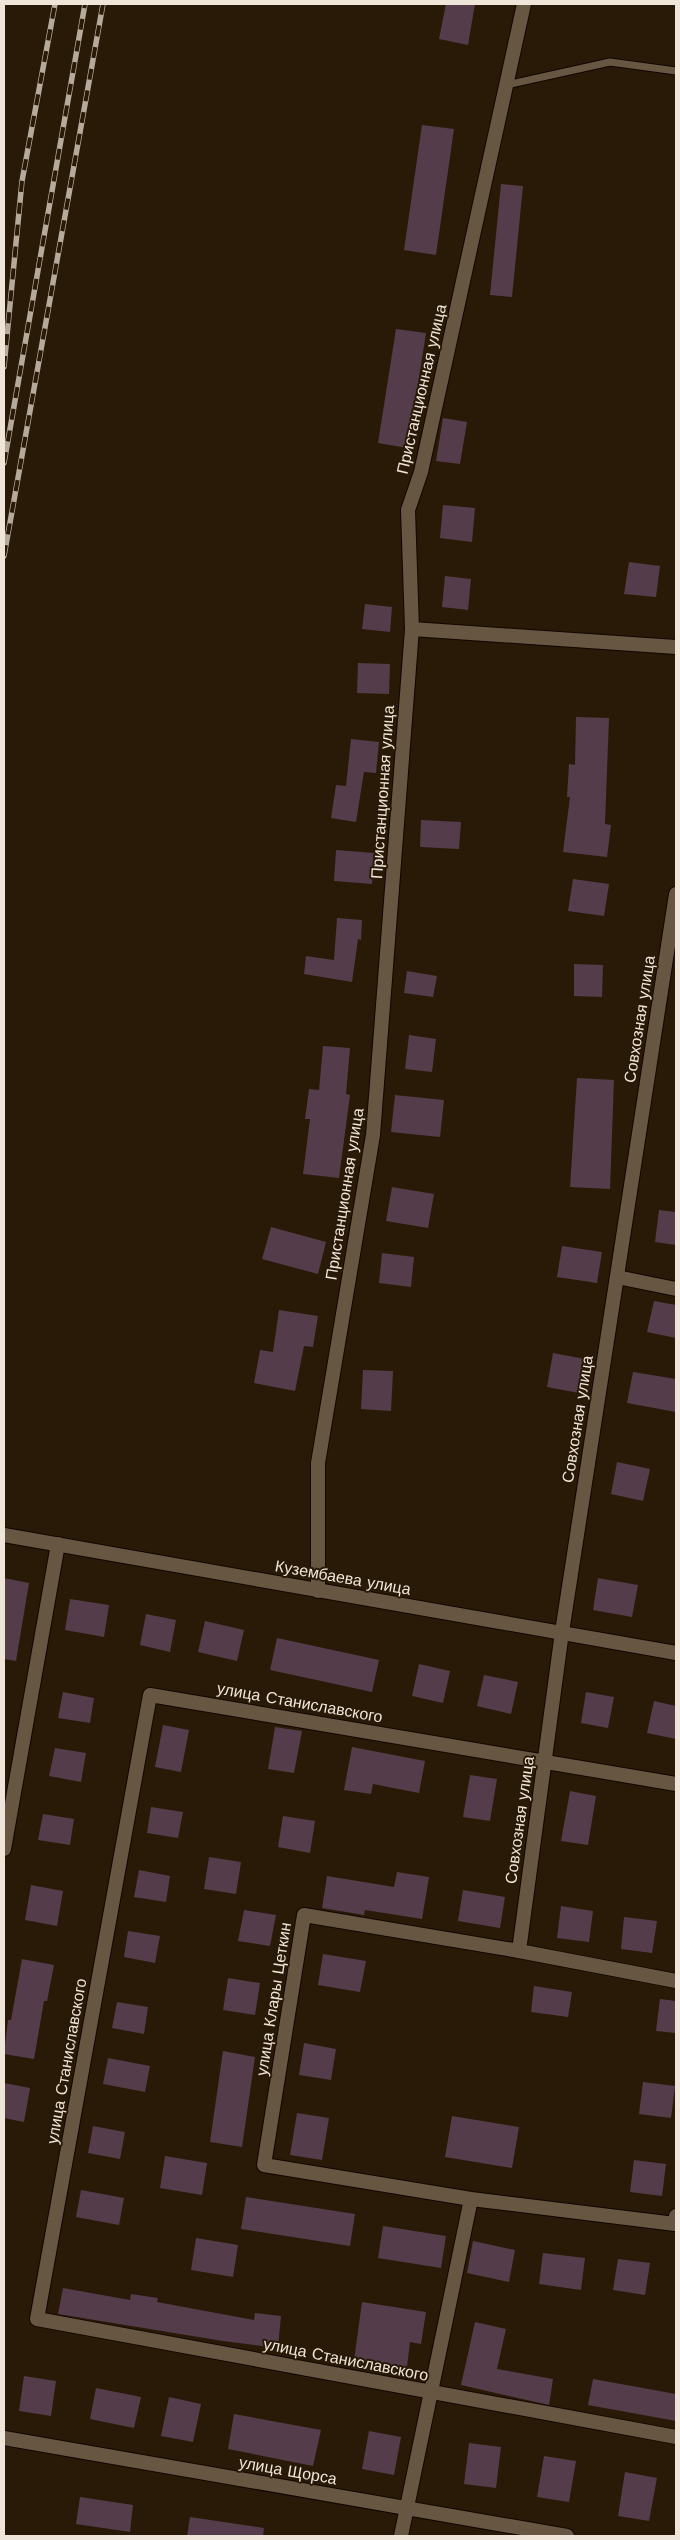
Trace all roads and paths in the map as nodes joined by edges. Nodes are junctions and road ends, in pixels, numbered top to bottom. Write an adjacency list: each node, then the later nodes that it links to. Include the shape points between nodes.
1 (524, 4): 3 (street, Пристанционная улица)
2 (676, 71): 3 (lane, via 610,62)
3 (506, 86): 4 (street, Пристанционная улица, via 421,472 408,510)
4 (412, 628): 5 (street); 12 (street, Пристанционная улица, via 373,1135 318,1463)
5 (676, 647)
6 (676, 894): 7 (street, Совхозная улица)
7 (674, 927): 8 (street, Совхозная улица)
8 (617, 1276): 9 (street); 13 (street, Совхозная улица)
9 (676, 1289)
10 (4, 1535): 11 (street, Кузембаева улица)
11 (58, 1544): 12 (street, Кузембаева улица); 17 (street)
12 (318, 1591): 13 (street, Кузембаева улица)
13 (562, 1632): 14 (street, Кузембаева улица); 15 (street, Совхозная улица)
14 (676, 1653)
15 (545, 1762): 16 (street, улица Станиславского); 18 (street, Совхозная улица); 22 (street, улица Станиславского, via 150,1694 37,2319)
16 (676, 1784)
17 (4, 1849)
18 (519, 1951): 19 (street, улица Клары Цеткин); 20 (street, улица Клары Цеткин, via 304,1915 264,2165)
19 (676, 1981)
20 (471, 2199): 21 (street, улица Клары Цеткин, via 675,2224); 22 (street)
21 (676, 2216)
22 (431, 2392): 24 (street, улица Станиславского); 25 (street)
23 (4, 2438): 25 (street, улица Щорса)
24 (676, 2438)
25 (406, 2508): 26 (street); 27 (street, улица Щорса)
26 (402, 2536)
27 (567, 2536)

